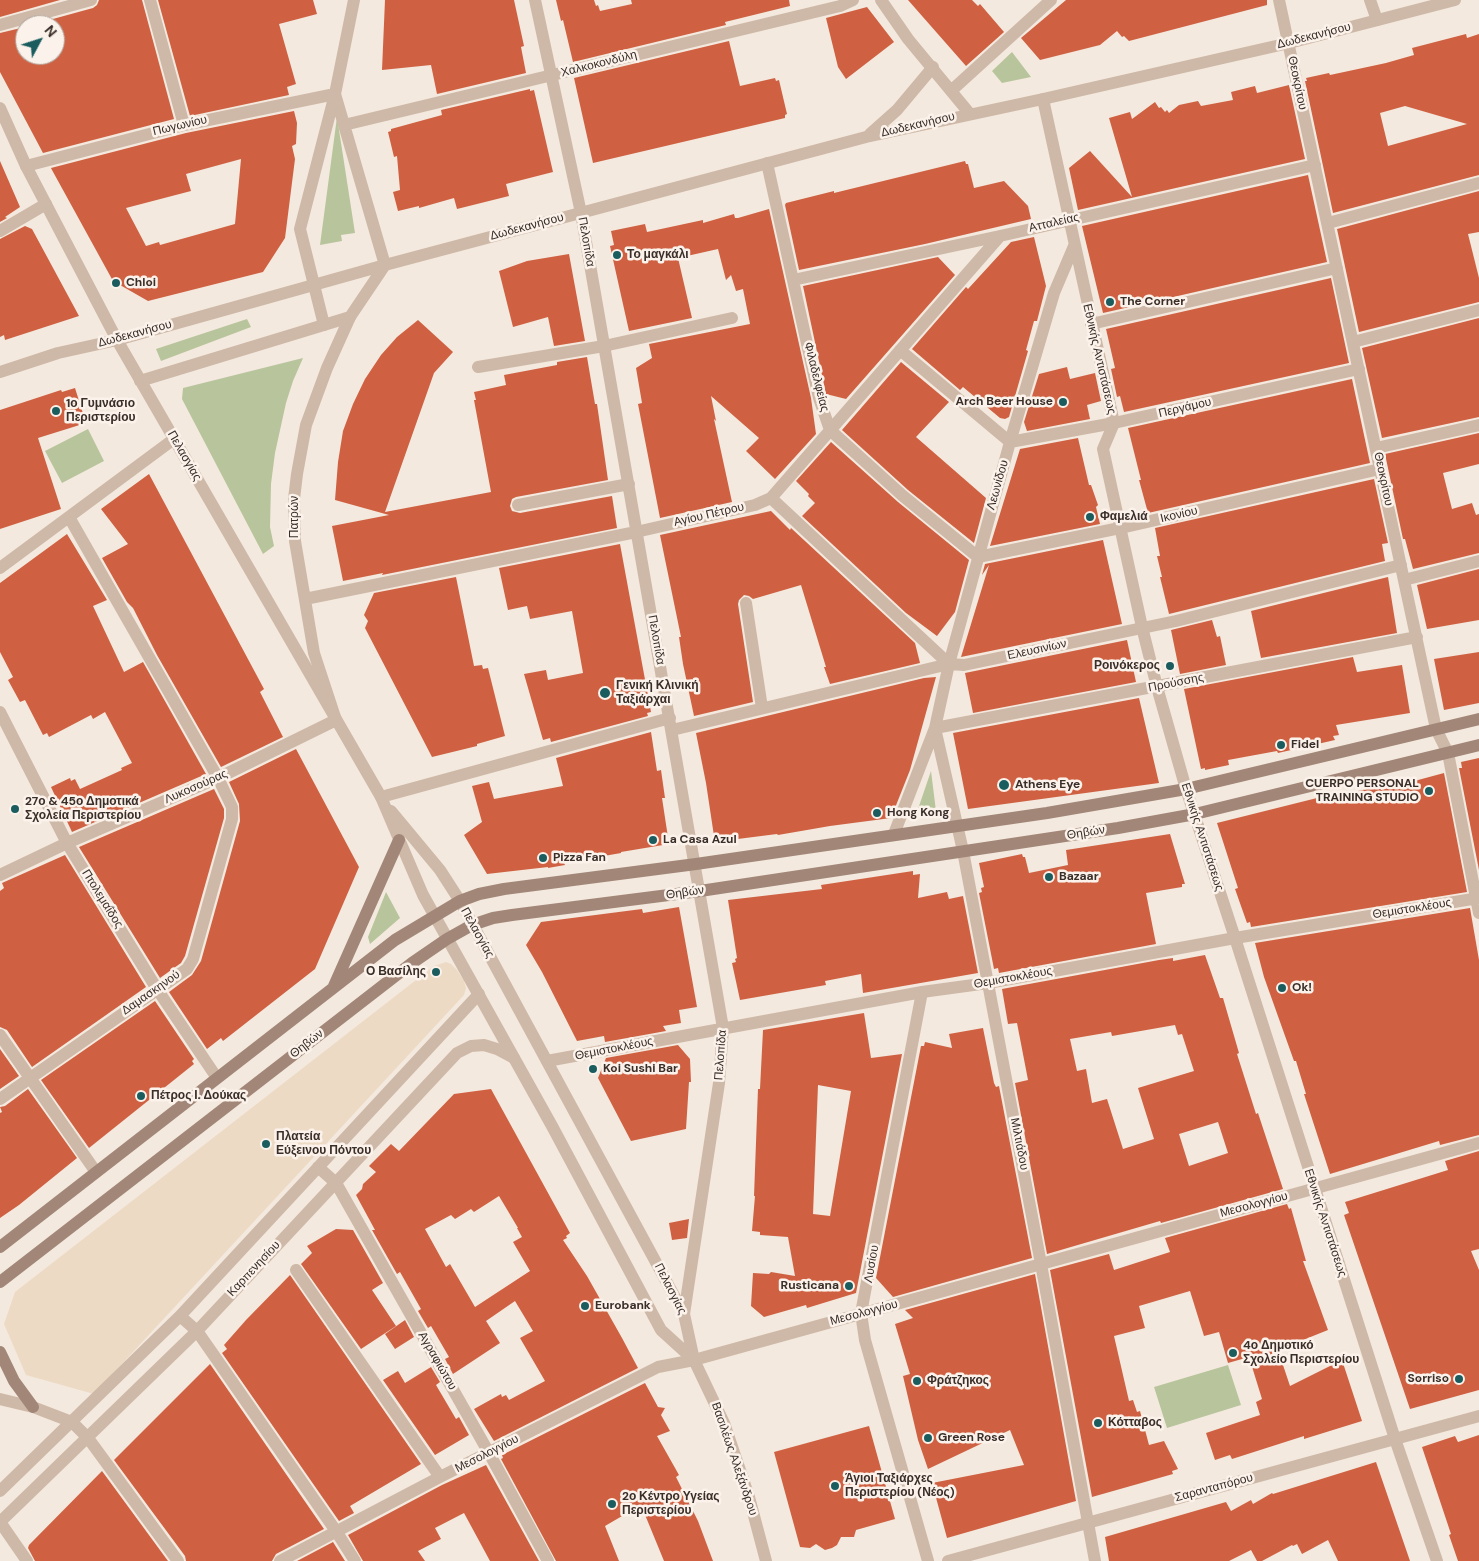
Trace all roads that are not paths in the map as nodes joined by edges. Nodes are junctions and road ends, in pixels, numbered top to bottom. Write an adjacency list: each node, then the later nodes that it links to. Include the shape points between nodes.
1 (91, 0): 12 (street)
2 (150, 0): 21 (street)
3 (354, 0): 17 (street)
4 (535, 0): 15 (street, Πελοπίδα)
5 (853, 0): 15 (street, Χαλκοκονδύλη, via 840,6)
6 (881, 0): 14 (street)
7 (1051, 0): 16 (street)
8 (1279, 0): 13 (street, Θεοκρίτου)
9 (1370, 0): 11 (street)
10 (1455, 0): 11 (street, Δωδεκανήσου)
11 (1377, 20): 13 (street, Δωδεκανήσου)
12 (0, 26)
13 (1289, 43): 18 (street, Δωδεκανήσου); 26 (street, Θεοκρίτου)
14 (932, 67): 16 (street); 23 (street, via 897,110)
15 (552, 75): 22 (street, Χαλκοκονδύλη); 29 (street, Πελοπίδα)
16 (952, 90): 20 (street)
17 (336, 94): 21 (street, Πωγωνίου); 22 (street); 38 (street, via 300,229)
18 (1042, 99): 20 (street, Δωδεκανήσου); 30 (street, Εθνικής Αντιστάσεως)
19 (0, 108): 25 (street, Πελασγίας)
20 (970, 114): 23 (street, Δωδεκανήσου)
21 (184, 125): 25 (street, Πωγωνίου)
22 (344, 125): 35 (street)
23 (866, 137): 24 (street, Δωδεκανήσου)
24 (767, 163): 29 (street, Δωδεκανήσου); 37 (street, Φιλαδελφείας)
25 (26, 166): 28 (street, Πελασγίας)
26 (1315, 166): 30 (street, Ατταλείας); 31 (street, Θεοκρίτου)
27 (1479, 183): 31 (street)
28 (46, 204): 32 (street); 44 (street, Πελασγίας)
29 (581, 212): 35 (street, Δωδεκανήσου); 46 (street, Πελοπίδα)
30 (1070, 220): 33 (street, Ατταλείας); 34 (street, Εθνικής Αντιστάσεως)
31 (1328, 223): 36 (street, Θεοκρίτου)
32 (0, 231)
33 (1000, 236): 37 (street, Ατταλείας); 47 (street, Αγίου Πέτρου)
34 (1074, 246): 42 (street, Εθνικής Αντιστάσεως); 56 (street, Λεωνίδου, via 1054,293)
35 (385, 264): 38 (street, Δωδεκανήσου); 40 (street)
36 (1337, 268): 42 (street); 45 (street, Θεοκρίτου)
37 (793, 280): 54 (street, Φιλαδελφείας, via 819,398)
38 (314, 284): 43 (street); 44 (street, Δωδεκανήσου)
39 (1479, 310): 45 (street)
40 (350, 317): 43 (street); 70 (street, Πατρών, via 313,403 297,474 295,541)
41 (732, 318): 46 (street)
42 (1091, 324): 52 (street, Εθνικής Αντιστάσεως)
43 (324, 325): 51 (street)
44 (116, 340): 50 (street, Δωδεκανήσου); 51 (street, Πελασγίας)
45 (1353, 342): 49 (street, Θεοκρίτου)
46 (604, 346): 48 (street); 59 (street, Πελοπίδα)
47 (900, 350): 54 (street, Αγίου Πέτρου); 56 (street)
48 (478, 367)
49 (1359, 369): 52 (street, Περγάμου); 57 (street, Θεοκρίτου)
50 (0, 372)
51 (140, 381): 55 (street, Πελασγίας)
52 (1114, 424): 56 (street, Περγάμου); 63 (street, Εθνικής Αντιστάσεως, via 1103,449)
53 (1479, 425): 57 (street)
54 (830, 430): 60 (street, Αγίου Πέτρου); 65 (street, Φιλαδελφείας, via 903,496)
55 (174, 439): 62 (street); 79 (street, Πελασγίας)
56 (1010, 442): 65 (street, Λεωνίδου)
57 (1376, 448): 58 (street, Θεοκρίτου)
58 (1380, 469): 63 (street, Ικονίου); 67 (street, Θεοκρίτου)
59 (629, 484): 61 (street); 64 (street, Πελοπίδα)
60 (771, 498): 64 (street, Αγίου Πέτρου, via 755,505); 74 (street)
61 (518, 504)
62 (69, 518): 68 (street); 85 (street, Δαμασκηνού)
63 (1120, 528): 65 (street, Ικονίου); 72 (street, Εθνικής Αντιστάσεως)
64 (636, 532): 70 (street, Αγίου Πέτρου); 80 (street, Πελοπίδα)
65 (978, 557): 74 (street, Λεωνίδου)
66 (1479, 562): 69 (street)
67 (1401, 565): 69 (street, Θεοκρίτου); 72 (street, Ελευσινίων)
68 (0, 568)
69 (1404, 580): 73 (street, Θεοκρίτου)
70 (305, 599): 79 (street, Πατρών, via 314,653)
71 (746, 603): 76 (street)
72 (1142, 627): 74 (street, Ελευσινίων, via 964,665); 75 (street, Εθνικής Αντιστάσεως)
73 (1417, 637): 75 (street, Προύσσης); 82 (street, Θεοκρίτου)
74 (949, 664): 76 (street, Ελευσινίων); 81 (street, Λεωνίδου)
75 (1157, 687): 81 (street, Προύσσης); 86 (street, Εθνικής Αντιστάσεως)
76 (762, 708): 80 (street, Ελευσινίων)
77 (0, 712): 92 (street, Πτολεμαΐδος)
78 (1479, 718): 82 (main road)
79 (336, 720): 85 (street, Λυκοσούρας); 87 (street, Πελασγίας)
80 (671, 724): 87 (street, Ελευσινίων); 94 (street, Πελοπίδα)
81 (935, 728): 89 (street, Μιλτιάδου); 90 (street, Λεωνίδου)
82 (1436, 729): 84 (street, Θεοκρίτου); 86 (main road)
83 (1479, 745): 84 (main road, Θηβών)
84 (1448, 753): 88 (main road, Θηβών); 97 (street, Θεοκρίτου)
85 (218, 778): 92 (street, Λυκοσούρας); 106 (street, Δαμασκηνού, via 232,807 232,819 193,958 187,969)
86 (1186, 789): 88 (street, Εθνικής Αντιστάσεως); 89 (main road)
87 (380, 797): 91 (street, Πελασγίας); 98 (street, Πελασγίας, via 440,870)
88 (1195, 814): 93 (main road, Θηβών); 102 (street, Εθνικής Αντιστάσεως)
89 (957, 825): 90 (main road); 93 (street, Μιλτιάδου)
90 (894, 834): 94 (main road)
91 (399, 840): 100 (street, Πελασγίας); 105 (main road)
92 (67, 843): 95 (street, Λυκοσούρας); 106 (street, Πτολεμαΐδος)
93 (963, 851): 96 (main road, Θηβών); 104 (street, Μιλτιάδου)
94 (696, 864): 96 (street, Πελοπίδα); 98 (main road, via 504,889)
95 (0, 875)
96 (700, 891): 101 (main road, Θηβών, via 512,915); 109 (street, Πελοπίδα)
97 (1478, 898): 99 (street, Θεοκρίτου); 102 (street, Θεμιστοκλέους)
98 (460, 901): 100 (main road); 101 (street, Πελασγίας)
99 (1479, 913)
100 (434, 915): 103 (street, Πελασγίας); 105 (main road, via 395,940)
101 (472, 925): 103 (main road, Θηβών); 112 (street, Πελασγίας)
102 (1235, 938): 104 (street, Θεμιστοκλέους); 120 (street, Εθνικής Αντιστάσεως)
103 (447, 939): 108 (street, Πελασγίας); 124 (main road, Θηβών)
104 (988, 983): 107 (street, Θεμιστοκλέους); 122 (street, Μιλτιάδου)
105 (333, 988): 114 (main road)
106 (158, 989): 113 (street, Δαμασκηνού); 114 (street, Πτολεμαΐδος)
107 (922, 992): 109 (street, Θεμιστοκλέους); 125 (street, Λυσίου)
108 (478, 994): 111 (street, Πελασγίας); 117 (street, Καρπενησίου)
109 (724, 1028): 112 (street, Θεμιστοκλέους); 126 (street, Πελοπίδα, via 719,1083)
110 (0, 1034): 113 (street)
111 (514, 1058): 119 (street, Καρπενησίου, via 484,1045 471,1046 457,1053); 130 (street, Πελασγίας, via 661,1330)
112 (547, 1062): 126 (street, Πελασγίας)
113 (30, 1078): 115 (street, Δαμασκηνού); 118 (street)
114 (218, 1078): 118 (main road)
115 (0, 1099)
116 (1479, 1143): 120 (street, Μεσολογγίου)
117 (318, 1167): 119 (street, Αγραφιώτου); 127 (street, Καρπενησίου)
118 (96, 1172): 121 (main road)
119 (336, 1183): 128 (street, Καρπενησίου); 137 (street, Αγραφιώτου)
120 (1314, 1188): 122 (street, Μεσολογγίου); 136 (street, Εθνικής Αντιστάσεως)
121 (0, 1247)
122 (1042, 1264): 125 (street, Μεσολογγίου); 141 (street, Μιλτιάδου)
123 (296, 1270): 138 (street)
124 (1, 1284)
125 (862, 1313): 130 (street, Μεσολογγίου); 149 (street, Λυσίου, via 865,1340)
126 (684, 1314): 130 (street, Πελασγίας)
127 (180, 1316): 128 (street); 134 (street, Καρπενησίου)
128 (197, 1331): 135 (street, Καρπενησίου); 142 (street)
129 (0, 1352): 132 (main road, via 14,1381)
130 (694, 1360): 137 (street, Μεσολογγίου, via 658,1367); 148 (street, Βασιλέως Αλεξάνδρου, via 724,1423)
131 (0, 1399): 132 (street)
132 (33, 1407): 134 (street)
133 (1479, 1416): 136 (street, Σαρανταπόρου)
134 (72, 1422): 135 (street); 139 (street, Καρπενησίου)
135 (88, 1438): 140 (street, Καρπενησίου); 144 (street)
136 (1395, 1439): 141 (street, Σαρανταπόρου); 152 (street, Εθνικής Αντιστάσεως)
137 (489, 1453): 138 (street, Μεσολογγίου); 147 (street, Αγραφιώτου)
138 (440, 1477): 142 (street, Μεσολογγίου)
139 (0, 1491)
140 (0, 1522): 143 (street)
141 (1088, 1523): 150 (street, Σαρανταπόρου); 151 (street, Μιλτιάδου)
142 (336, 1531): 145 (street, Μεσολογγίου); 146 (street)
143 (27, 1561)
144 (178, 1561)
145 (280, 1561)
146 (355, 1561)
147 (548, 1561)
148 (766, 1561)
149 (928, 1561)
150 (948, 1561)
151 (1095, 1561)
152 (1437, 1561)

